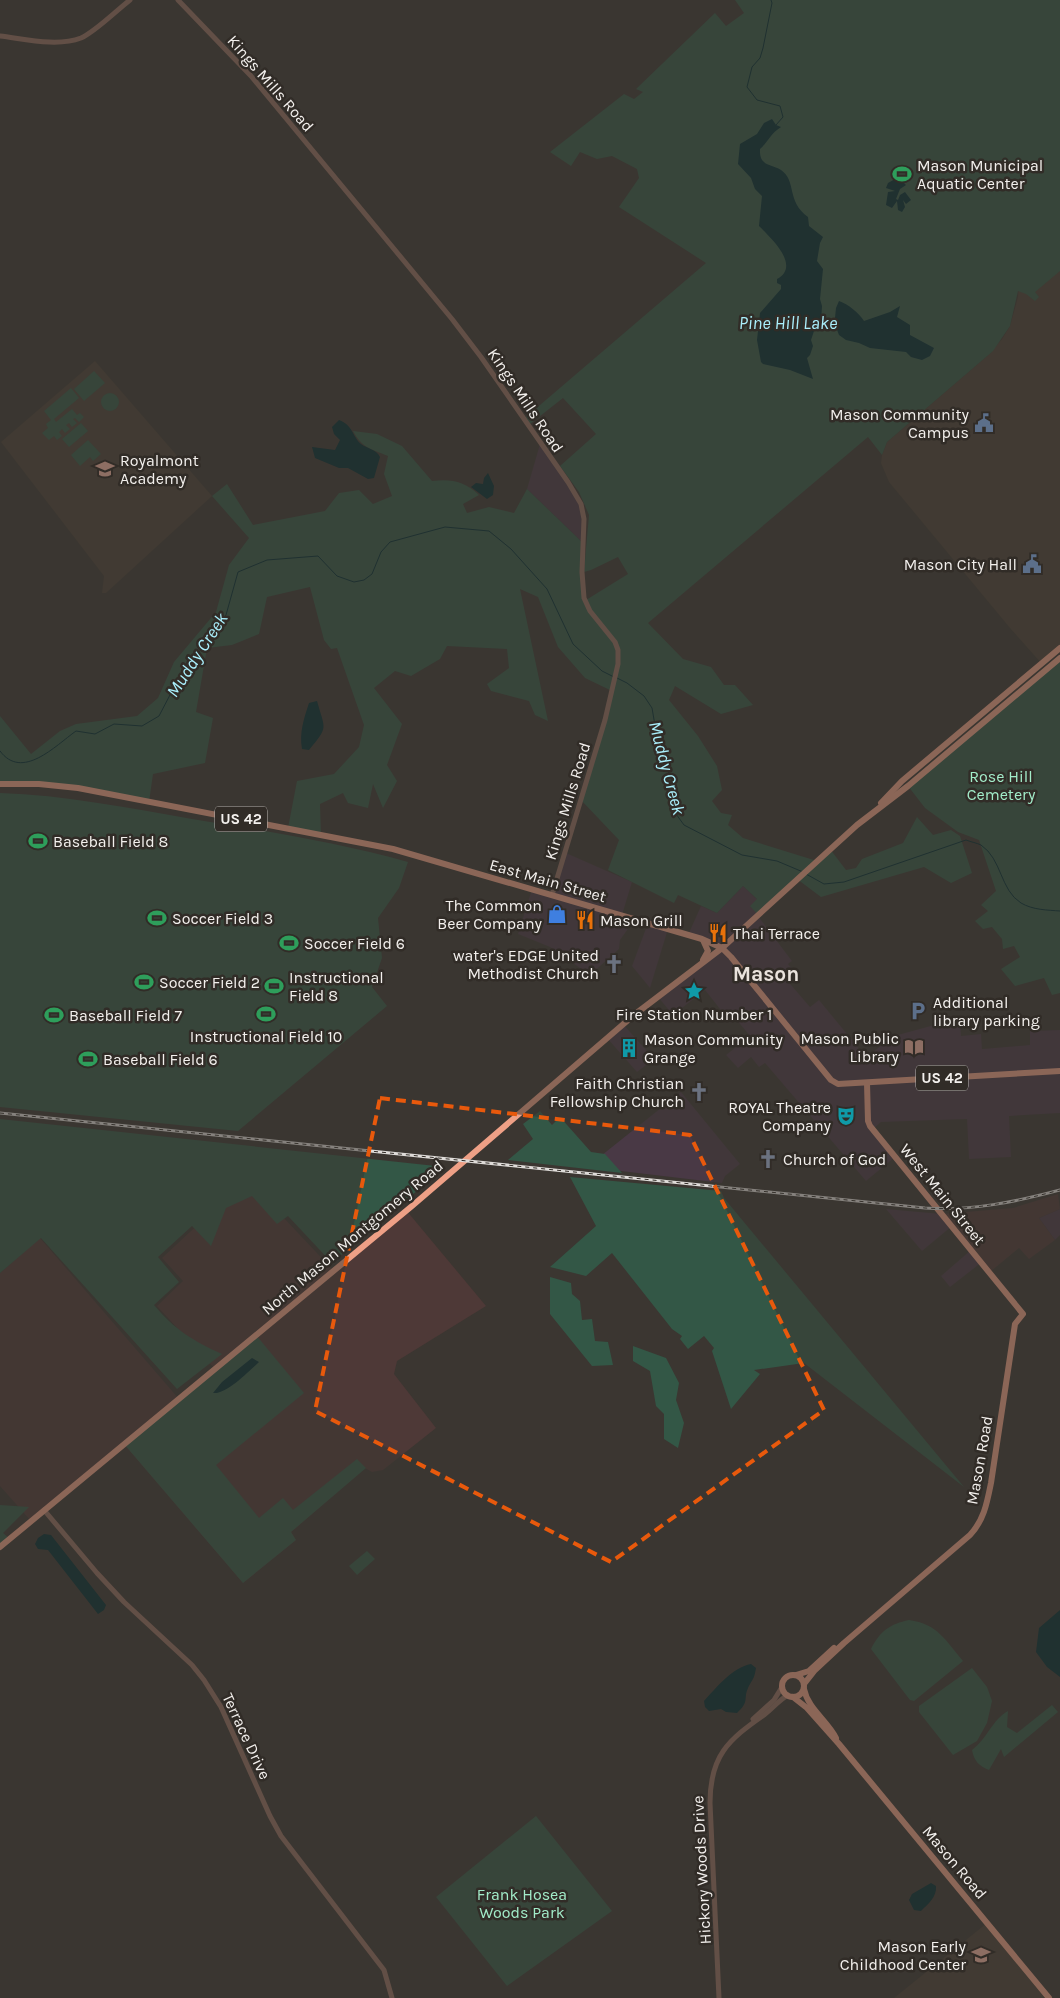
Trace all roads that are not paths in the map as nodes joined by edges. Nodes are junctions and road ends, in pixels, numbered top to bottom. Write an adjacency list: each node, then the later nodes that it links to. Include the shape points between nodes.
1 (130, 0): 3 (street, via 78,39 49,41)
2 (178, 0): 8 (street, Kings Mills Road, via 257,83 452,319 581,504 584,515 584,598 590,611 616,642 618,664 591,768)
3 (0, 36)
4 (1060, 648): 7 (main road, via 902,781)
5 (1060, 658): 7 (main road)
6 (0, 784): 8 (main road, East Main Street / US 42, via 78,788 365,843)
7 (876, 810): 10 (main road, North Mason Montgomery Road)
8 (552, 895): 9 (main road, East Main Street / US 42)
9 (702, 939): 10 (main road, East Main Street / US 42); 11 (main road, via 708,951)
10 (722, 948): 11 (main road, North Mason Montgomery Road); 13 (main road, US 42, via 831,1080 838,1084)
11 (702, 964): 15 (main road, North Mason Montgomery Road, via 634,1015 412,1206)
12 (1060, 1071): 13 (main road, US 42)
13 (867, 1083): 14 (main road, West Main Street, via 870,1126)
14 (1023, 1314): 17 (main road, Mason Road, via 1015,1324 991,1483 980,1522 970,1535)
15 (44, 1510): 16 (main road, North Mason Montgomery Road); 24 (street, Terrace Drive, via 124,1602 204,1680 281,1836 384,1970)
16 (0, 1547)
17 (844, 1643): 18 (main road, Mason Road, via 806,1673); 19 (main road, Mason Road)
18 (796, 1675): 19 (main road); 20 (main road, via 785,1678)
19 (804, 1686): 21 (main road, via 800,1694); 23 (main road, Mason Road, via 808,1703 832,1730)
20 (782, 1687): 21 (main road); 22 (street, Hickory Woods Drive, via 774,1700)
21 (791, 1696): 22 (street, Hickory Woods Drive); 23 (main road, Mason Road, via 807,1708)
22 (749, 1724): 25 (street, Hickory Woods Drive, via 732,1738 721,1753 712,1773 710,1789)
23 (839, 1744): 26 (main road, Mason Road)
24 (392, 1998)
25 (719, 1998)
26 (1049, 1998)

